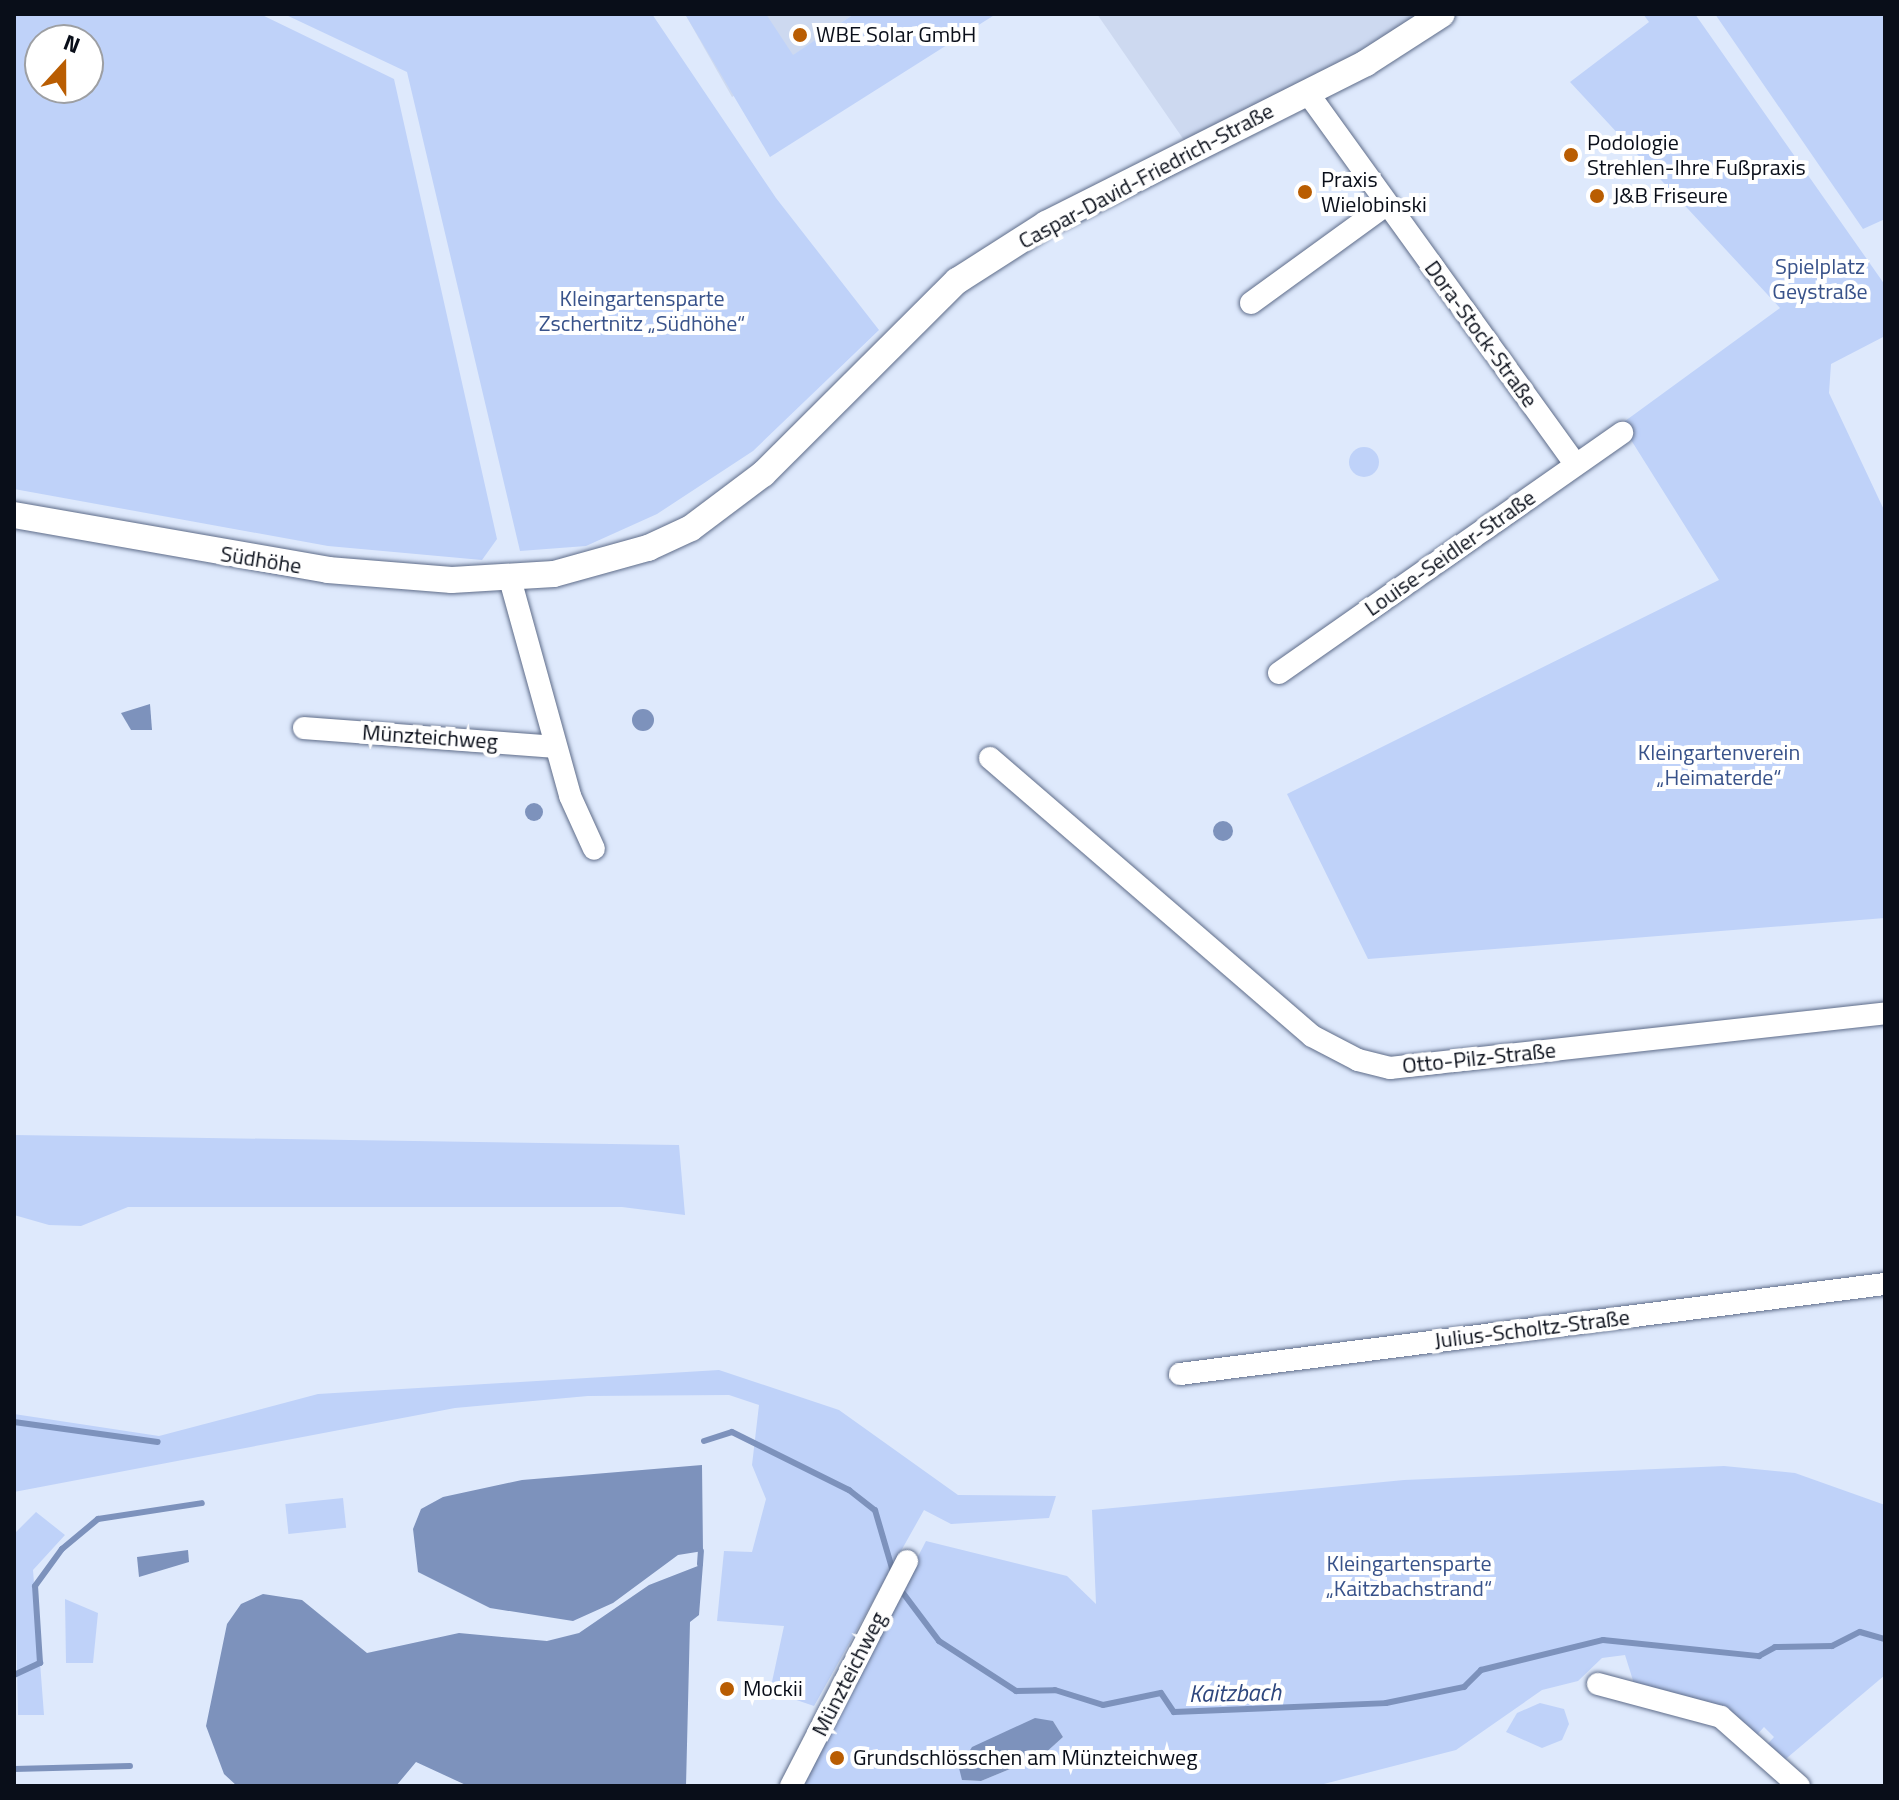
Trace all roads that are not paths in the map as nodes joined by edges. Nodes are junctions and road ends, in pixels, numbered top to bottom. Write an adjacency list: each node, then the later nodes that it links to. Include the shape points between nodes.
1 (1442, 14): 2 (street, Caspar-David-Friedrich-Straße)
2 (1307, 92): 3 (street, Dora-Stock-Straße); 8 (street, Caspar-David-Friedrich-Straße, via 1046,224 957,281 763,474 691,528 593,566)
3 (1386, 205): 4 (street); 6 (street, Dora-Stock-Straße)
4 (1251, 303)
5 (1622, 433): 6 (street, Louise-Seidler-Straße)
6 (1575, 463): 9 (street, Louise-Seidler-Straße)
7 (14, 515): 8 (street, Südhöhe, via 328,570)
8 (510, 579): 11 (street)
9 (1279, 673)
10 (304, 728): 11 (street, Münzteichweg)
11 (555, 747): 13 (street)
12 (990, 758): 14 (street, Otto-Pilz-Straße, via 1312,1036 1358,1060 1390,1068)
13 (594, 849)
14 (1885, 1013)
15 (1885, 1284): 16 (street, Julius-Scholtz-Straße)
16 (1180, 1374)
17 (907, 1561): 19 (street, Münzteichweg)
18 (1598, 1684): 20 (street, via 1721,1717)
19 (791, 1786)
20 (1799, 1786)

